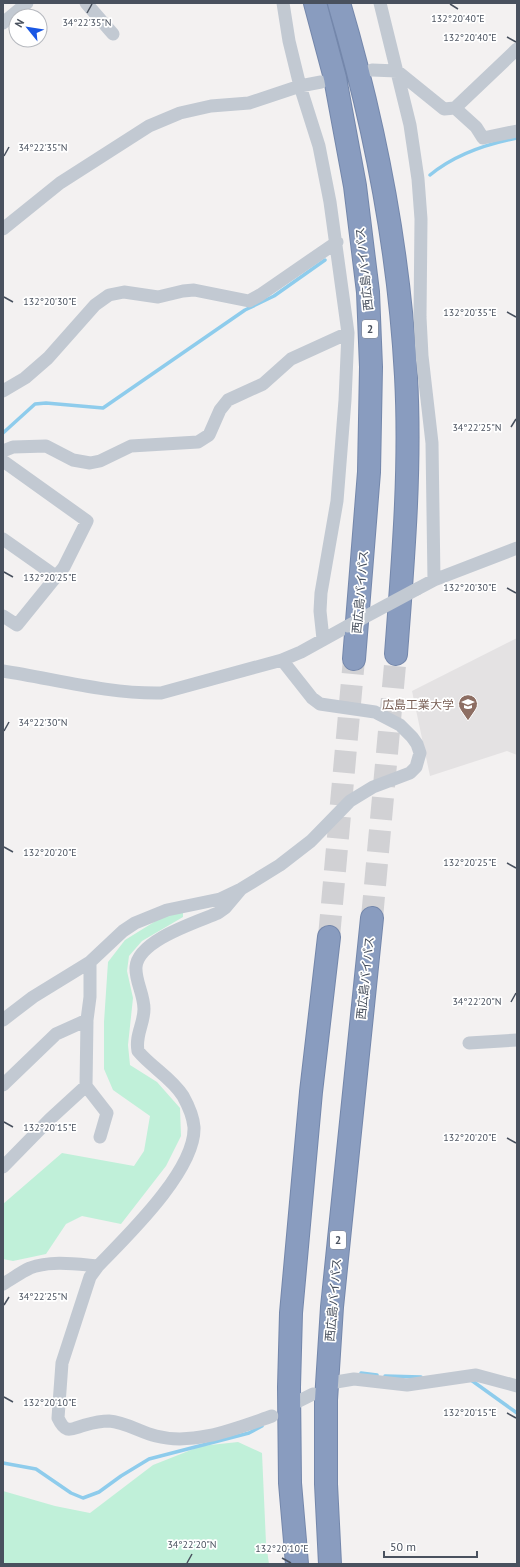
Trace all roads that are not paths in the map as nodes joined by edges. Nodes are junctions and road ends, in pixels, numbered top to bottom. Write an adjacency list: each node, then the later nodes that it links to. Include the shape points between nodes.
1 (27, 3): 7 (street)
2 (86, 3): 8 (street)
3 (283, 3): 13 (street)
4 (314, 3): 29 (highway, 西広島バイパス / 2, via 335,78 354,178 368,292 371,367 369,472)
5 (339, 3): 28 (highway, via 359,72 384,187 400,296 406,378 407,462 405,544)
6 (380, 3): 11 (street)
7 (3, 23)
8 (113, 34)
9 (517, 49): 14 (street)
10 (372, 70): 11 (street)
11 (397, 71): 14 (street, via 444,109); 25 (street, via 410,124 421,219 420,317 432,443)
12 (321, 82): 13 (street)
13 (300, 86): 16 (street, via 249,104 211,106 180,113 149,126 60,183); 17 (street, via 319,146)
14 (455, 108): 15 (street, via 476,127 483,138)
15 (517, 131)
16 (3, 229)
17 (336, 242): 18 (street); 19 (street, via 249,301 194,290 158,297 124,292 109,295 95,305 42,363 25,378)
18 (348, 333): 20 (street, via 291,359 263,384 228,400 220,410 210,435 198,442 131,446 90,463 73,460 46,446 13,447); 27 (street, via 337,501 321,592)
19 (3, 391)
20 (3, 451)
21 (3, 461): 24 (street, via 87,521)
22 (3, 539): 24 (street)
23 (517, 548): 25 (street)
24 (57, 577): 26 (street, via 18,625)
25 (434, 580): 27 (street, bridge)
26 (3, 616)
27 (323, 639): 30 (street)
28 (396, 654)
29 (354, 659)
30 (282, 660): 31 (street, via 161,693 144,694); 32 (street, via 316,701 328,706 382,714 400,725 412,737 420,753 416,767 410,773 373,787 350,801 311,841 280,865)
31 (3, 671)
32 (241, 889): 35 (street, via 215,900 150,915 123,931); 44 (street, via 218,913 164,936 150,945 141,954 136,966 144,1010 137,1035 138,1051 182,1094 191,1112 193,1138 178,1174 157,1202)
33 (372, 918): 52 (highway, 西広島バイパス / 2, via 332,1307 326,1400 326,1484)
34 (329, 937): 51 (highway, via 311,1092 291,1313 290,1475)
35 (90, 962): 36 (street, via 33,997); 37 (street)
36 (3, 1020)
37 (87, 1020): 40 (street, via 56,1034); 41 (street)
38 (517, 1040): 39 (street)
39 (469, 1043)
40 (3, 1085)
41 (86, 1086): 42 (street, via 107,1113); 43 (street)
42 (100, 1137)
43 (3, 1168)
44 (98, 1266): 45 (street, via 66,1263 43,1265 30,1268); 50 (street, via 90,1277 62,1363 58,1418 62,1425 68,1430 74,1430 98,1422 116,1422 157,1436 197,1438)
45 (3, 1284)
46 (336, 1382): 47 (street, via 354,1379 407,1385 475,1375)
47 (517, 1386)
48 (313, 1394): 49 (street)
49 (297, 1402)
50 (272, 1416)
51 (297, 1564)
52 (330, 1564)

